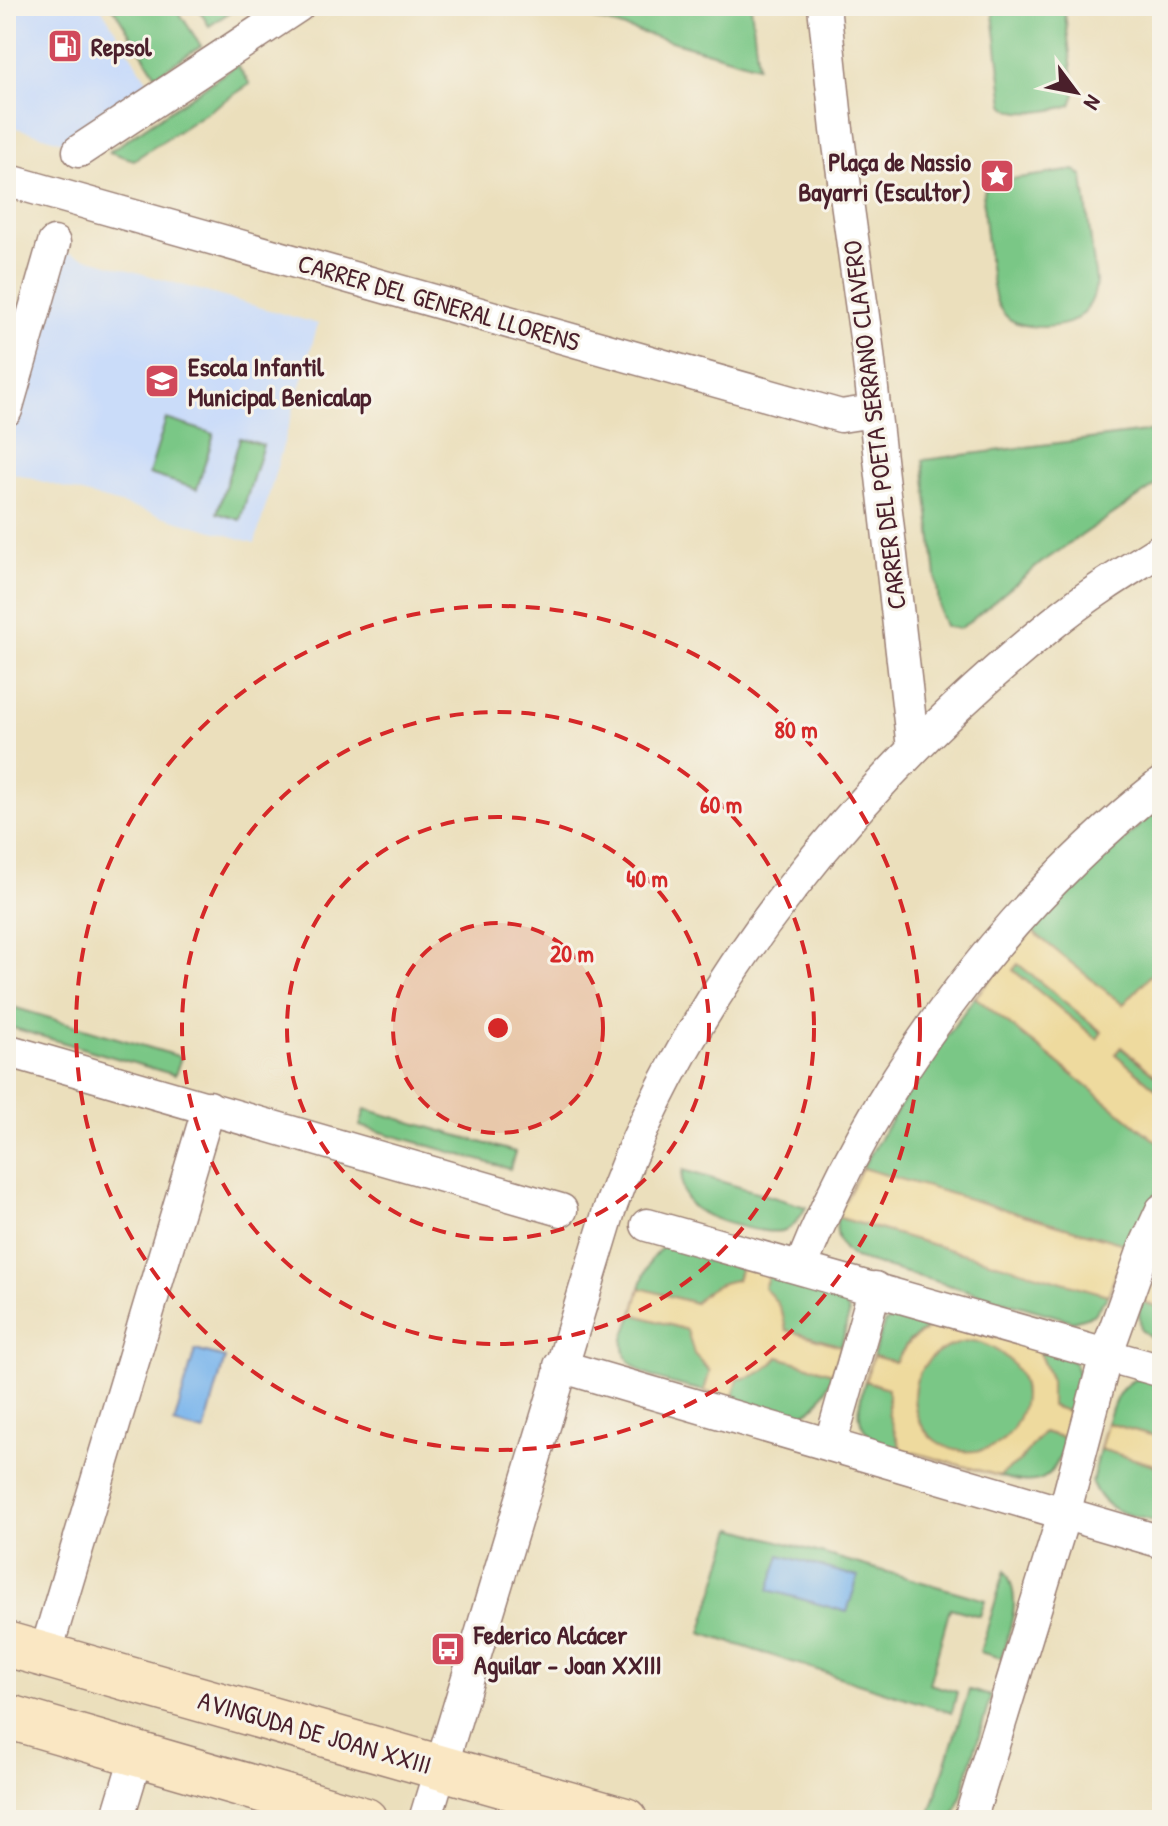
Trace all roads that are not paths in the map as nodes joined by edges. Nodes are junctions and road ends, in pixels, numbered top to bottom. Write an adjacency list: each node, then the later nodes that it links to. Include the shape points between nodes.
1 (298, 6): 3 (street)
2 (824, 6): 7 (street, CARRER DEL POETA SERRANO CLAVERO)
3 (79, 151)
4 (6, 180): 7 (street, CARRER DEL GENERAL LLORENS, via 841,416)
5 (54, 243): 6 (street)
6 (6, 410)
7 (873, 411): 9 (street, CARRER DEL POETA SERRANO CLAVERO)
8 (1162, 549): 9 (street, via 1054,622)
9 (913, 748): 19 (street, via 786,897 706,1011 615,1193)
10 (1162, 783): 16 (street, via 1070,865 935,1023 860,1138)
11 (6, 1050): 12 (street)
12 (209, 1107): 13 (street); 24 (street)
13 (561, 1210)
14 (1162, 1210): 18 (street)
15 (647, 1225): 16 (street)
16 (801, 1267): 17 (street)
17 (875, 1288): 18 (street); 21 (street)
18 (1106, 1355): 20 (street); 22 (street)
19 (560, 1366): 21 (street); 27 (street)
20 (1162, 1371)
21 (830, 1445): 22 (street)
22 (1064, 1514): 23 (street); 32 (street)
23 (1162, 1542)
24 (26, 1649): 27 (main road, AVINGUDA DE JOAN XXIII)
25 (6, 1716): 26 (main road)
26 (137, 1754): 28 (street); 29 (main road)
27 (441, 1768): 30 (street); 31 (main road, AVINGUDA DE JOAN XXIII)
28 (117, 1820)
29 (365, 1820)
30 (425, 1820)
31 (625, 1820)
32 (970, 1820)

